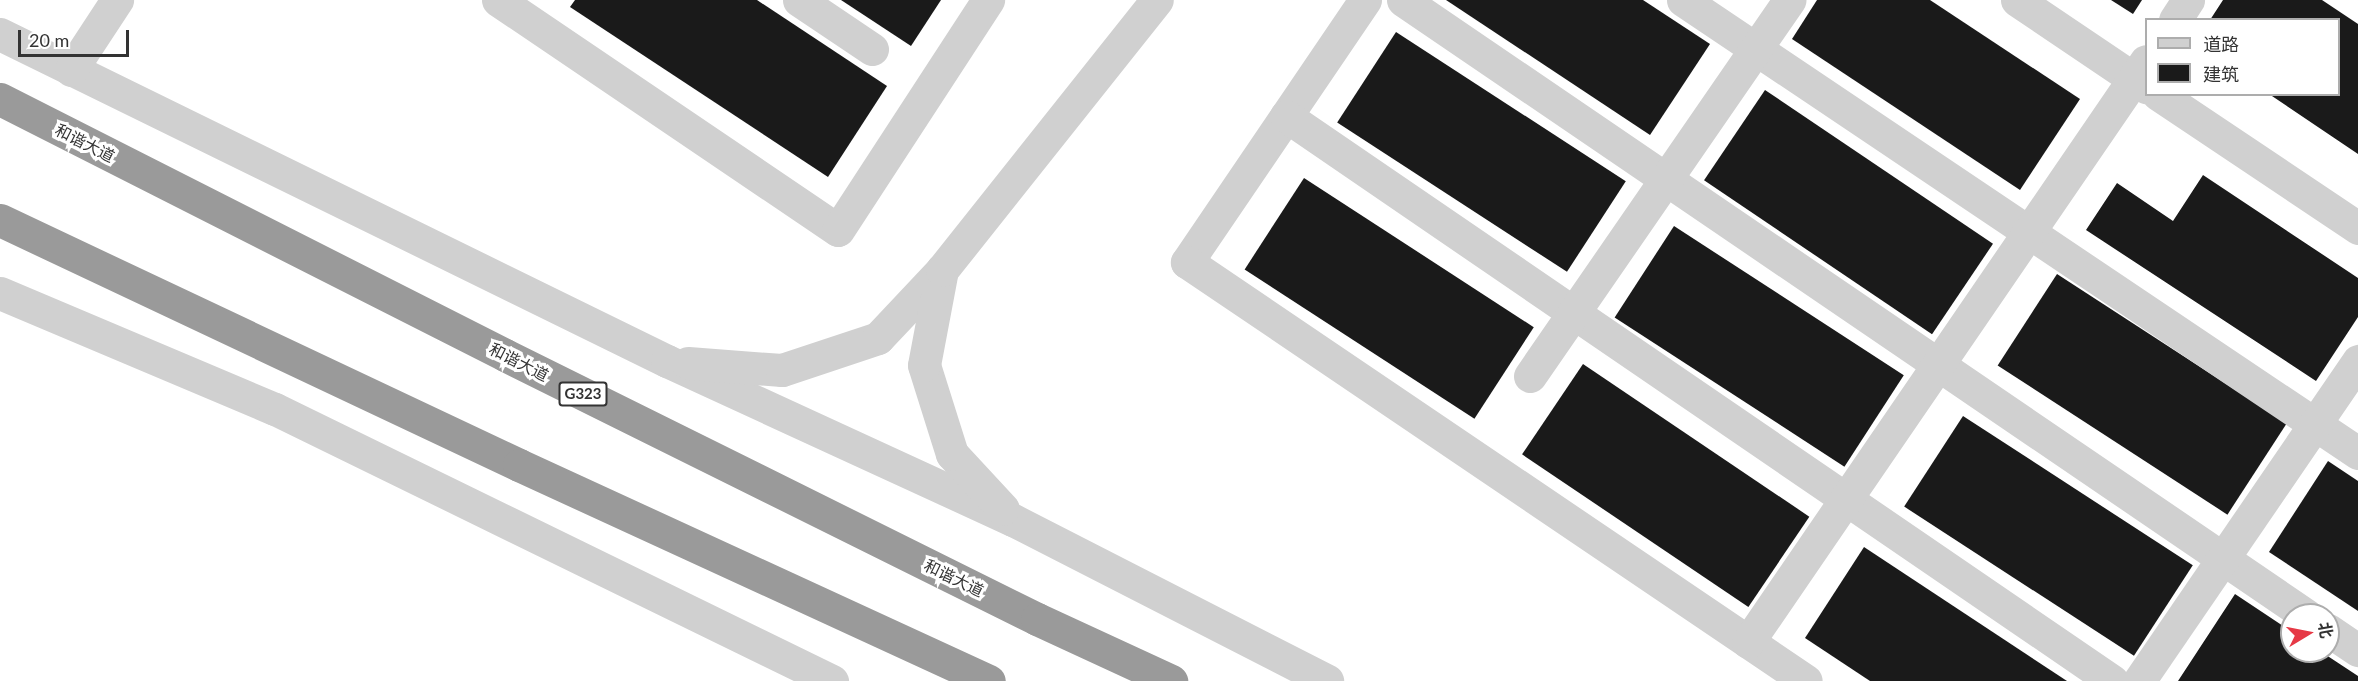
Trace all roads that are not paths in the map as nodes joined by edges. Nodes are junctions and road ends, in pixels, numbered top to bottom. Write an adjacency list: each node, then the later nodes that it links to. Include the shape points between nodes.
1 (117, 0): 16 (street)
2 (498, 0): 4 (street, via 838,230)
3 (799, 0): 15 (street)
4 (988, 0)
5 (1157, 0): 26 (street)
6 (1365, 0): 21 (street)
7 (1403, 0): 22 (street)
8 (1683, 0): 14 (street)
9 (1789, 0): 14 (street)
10 (2017, 0): 17 (street)
11 (2188, 0): 12 (street)
12 (2176, 18)
13 (0, 34): 16 (street)
14 (1755, 48): 22 (street); 25 (street)
15 (872, 49)
16 (71, 69): 30 (street)
17 (2145, 79)
18 (2145, 83): 25 (street)
19 (2170, 96): 24 (street)
20 (0, 99): 44 (highway, 和谐大道 / G323, via 515,361 1037,619)
21 (1286, 116): 28 (street); 40 (street, via 1187,262)
22 (1665, 179): 28 (street); 31 (street)
23 (0, 220): 43 (highway)
24 (2358, 228)
25 (2029, 232): 31 (street); 33 (street)
26 (942, 270): 30 (street, via 879,338 782,370); 36 (street, via 924,364 952,454)
27 (0, 293): 42 (street, via 275,409)
28 (1572, 312): 32 (street); 35 (street)
29 (2358, 361): 33 (street)
30 (667, 362): 36 (street)
31 (1938, 364): 35 (street); 37 (street)
32 (1530, 375)
33 (2315, 424): 34 (street); 37 (street)
34 (2358, 453)
35 (1846, 499): 40 (street); 47 (street)
36 (1013, 520): 45 (street)
37 (2223, 558): 38 (street); 48 (street)
38 (2289, 603)
39 (2340, 638): 41 (street)
40 (1748, 642): 46 (street)
41 (2358, 650)
42 (832, 681)
43 (989, 681)
44 (1171, 681)
45 (1327, 681)
46 (1806, 681)
47 (2112, 681)
48 (2139, 681)

